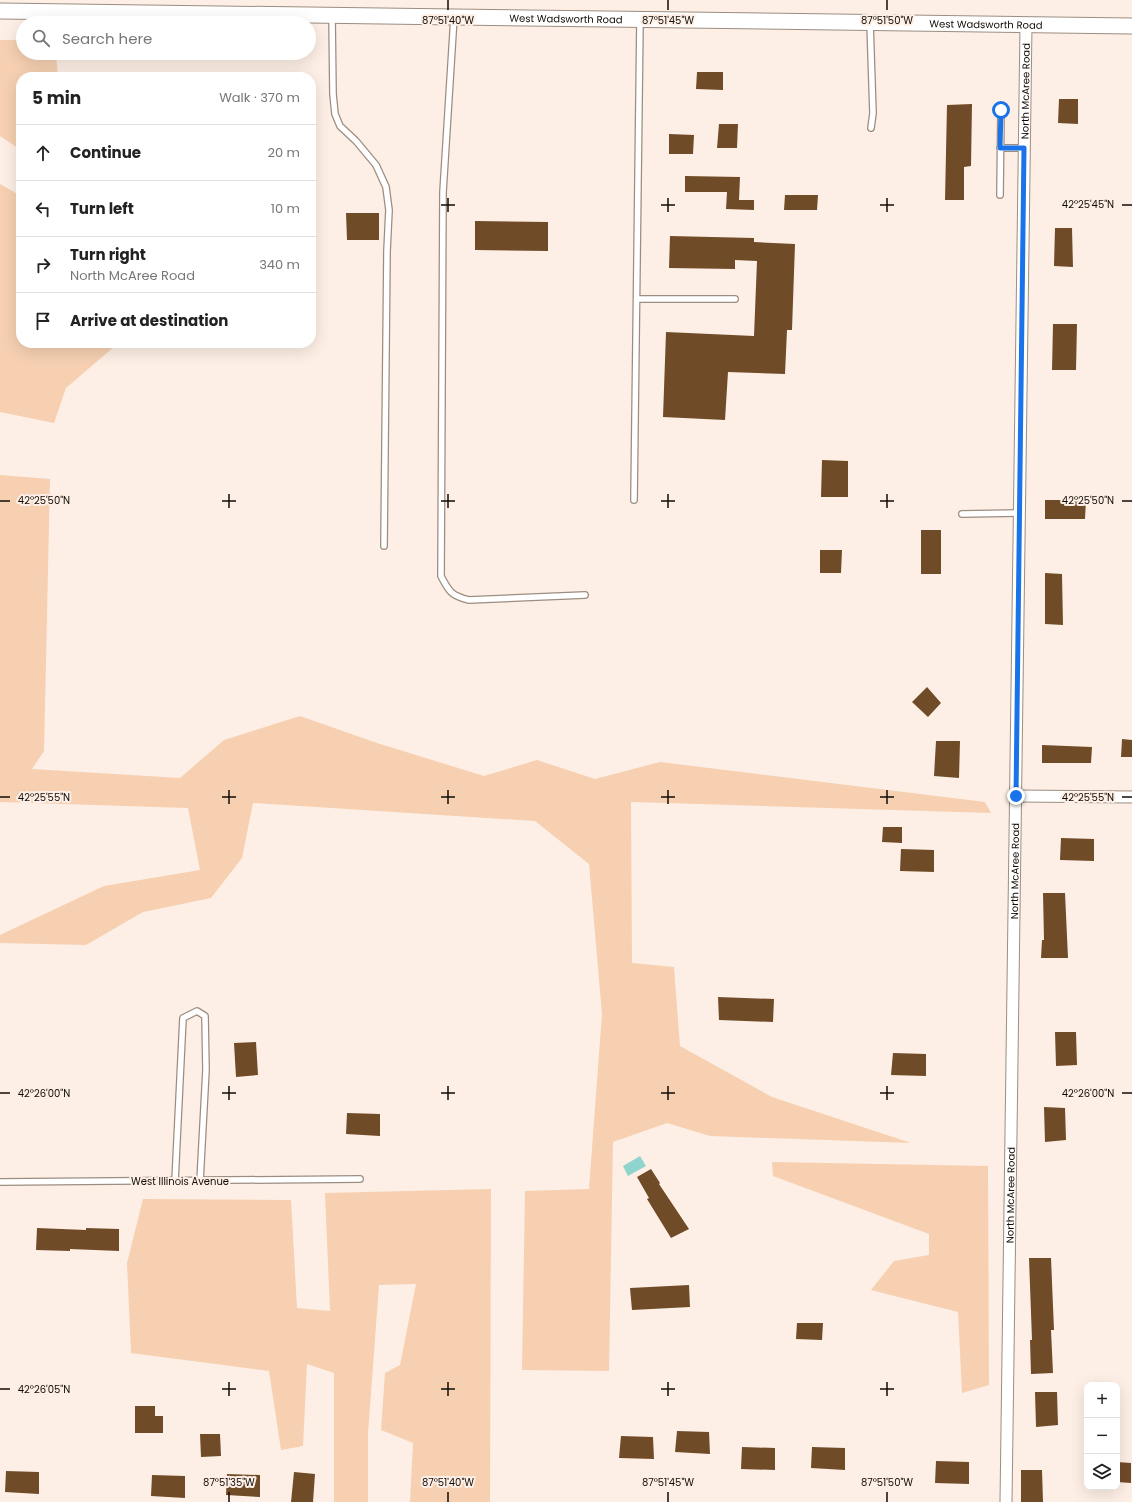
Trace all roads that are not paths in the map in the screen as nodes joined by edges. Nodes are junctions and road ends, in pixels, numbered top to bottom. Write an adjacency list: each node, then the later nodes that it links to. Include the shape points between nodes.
1 (0, 11): 2 (main road, West Wadsworth Road)
2 (332, 15): 3 (main road, West Wadsworth Road); 18 (lane, via 335,114 340,126 376,165 386,187 388,203)
3 (454, 17): 4 (main road, West Wadsworth Road); 19 (lane, via 443,192 441,576 446,587 456,597 469,600)
4 (640, 20): 5 (main road, West Wadsworth Road); 13 (lane)
5 (870, 23): 6 (main road, West Wadsworth Road); 9 (lane, via 873,113)
6 (1026, 25): 7 (main road, West Wadsworth Road); 11 (street, North McAree Road)
7 (1132, 26)
8 (1001, 110): 10 (lane)
9 (871, 128)
10 (1000, 148): 11 (lane); 12 (lane)
11 (1024, 148): 16 (street, North McAree Road)
12 (1000, 195)
13 (637, 299): 14 (lane); 15 (lane)
14 (735, 299)
15 (634, 500)
16 (1020, 513): 17 (lane); 20 (street, North McAree Road)
17 (962, 514)
18 (384, 546)
19 (585, 595)
20 (1016, 796): 21 (street); 26 (street, North McAree Road)
21 (1132, 798)
22 (360, 1179): 24 (lane, West Illinois Avenue)
23 (175, 1181): 24 (lane, West Illinois Avenue); 24 (lane, via 183,1018 197,1011 204,1016 206,1070); 25 (lane, West Illinois Avenue)
24 (200, 1181)
25 (0, 1182)
26 (1006, 1502)

